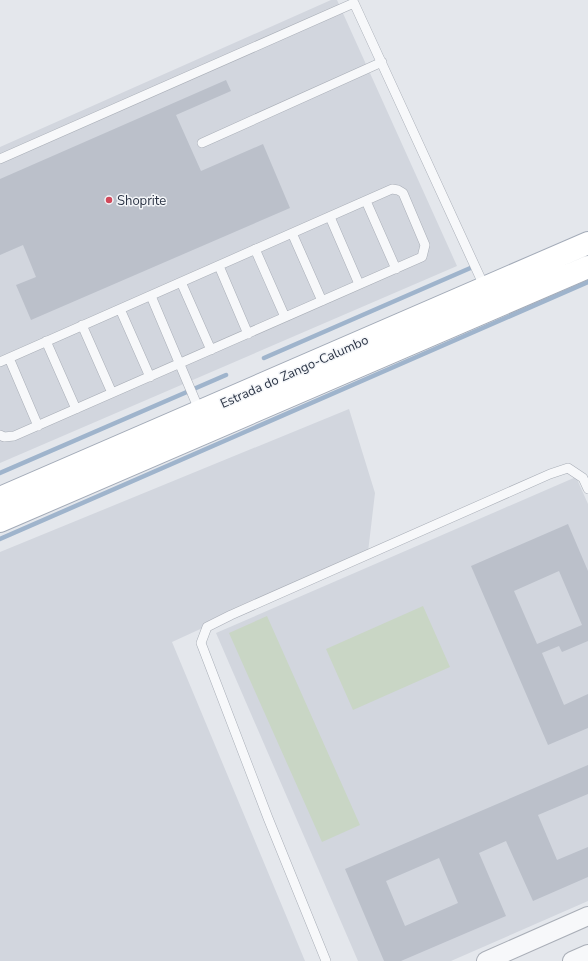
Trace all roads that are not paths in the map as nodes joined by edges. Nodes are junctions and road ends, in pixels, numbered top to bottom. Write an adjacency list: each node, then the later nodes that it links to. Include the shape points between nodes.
1 (382, 62): 2 (lane); 3 (lane, via 354,3); 14 (lane)
2 (202, 143)
3 (0, 159)
4 (366, 201): 5 (lane); 11 (lane); 11 (lane, via 392,189 398,190 406,200 425,250 422,257)
5 (330, 217): 6 (lane); 13 (lane)
6 (292, 233): 8 (lane); 16 (lane)
7 (588, 243): 14 (main road, Estrada do Zango-Calumbo)
8 (255, 249): 9 (lane); 18 (lane)
9 (219, 266): 12 (lane); 20 (lane)
10 (588, 267): 33 (main road)
11 (396, 269): 13 (lane)
12 (181, 282): 15 (lane); 22 (lane)
13 (359, 284): 16 (lane)
14 (485, 288): 27 (main road, Estrada do Zango-Calumbo)
15 (151, 296): 17 (lane); 24 (lane)
16 (322, 301): 18 (lane)
17 (120, 309): 19 (lane); 25 (lane)
18 (285, 317): 20 (lane)
19 (82, 325): 21 (lane); 26 (lane)
20 (248, 334): 22 (lane)
21 (46, 342): 23 (lane); 28 (lane)
22 (211, 350): 24 (lane)
23 (4, 360): 29 (lane)
24 (180, 364): 25 (lane); 27 (lane)
25 (150, 377): 26 (lane)
26 (112, 393): 28 (lane)
27 (197, 404): 32 (main road, Estrada do Zango-Calumbo)
28 (76, 409): 29 (lane)
29 (38, 426): 30 (lane, via 14,436)
30 (0, 435)
31 (588, 489): 36 (lane, via 583,478 568,468 550,474 207,627 201,644)
32 (0, 498)
33 (0, 521)
34 (588, 916): 37 (street)
35 (588, 954): 38 (street)
36 (326, 961)
37 (486, 961)
38 (572, 961)

